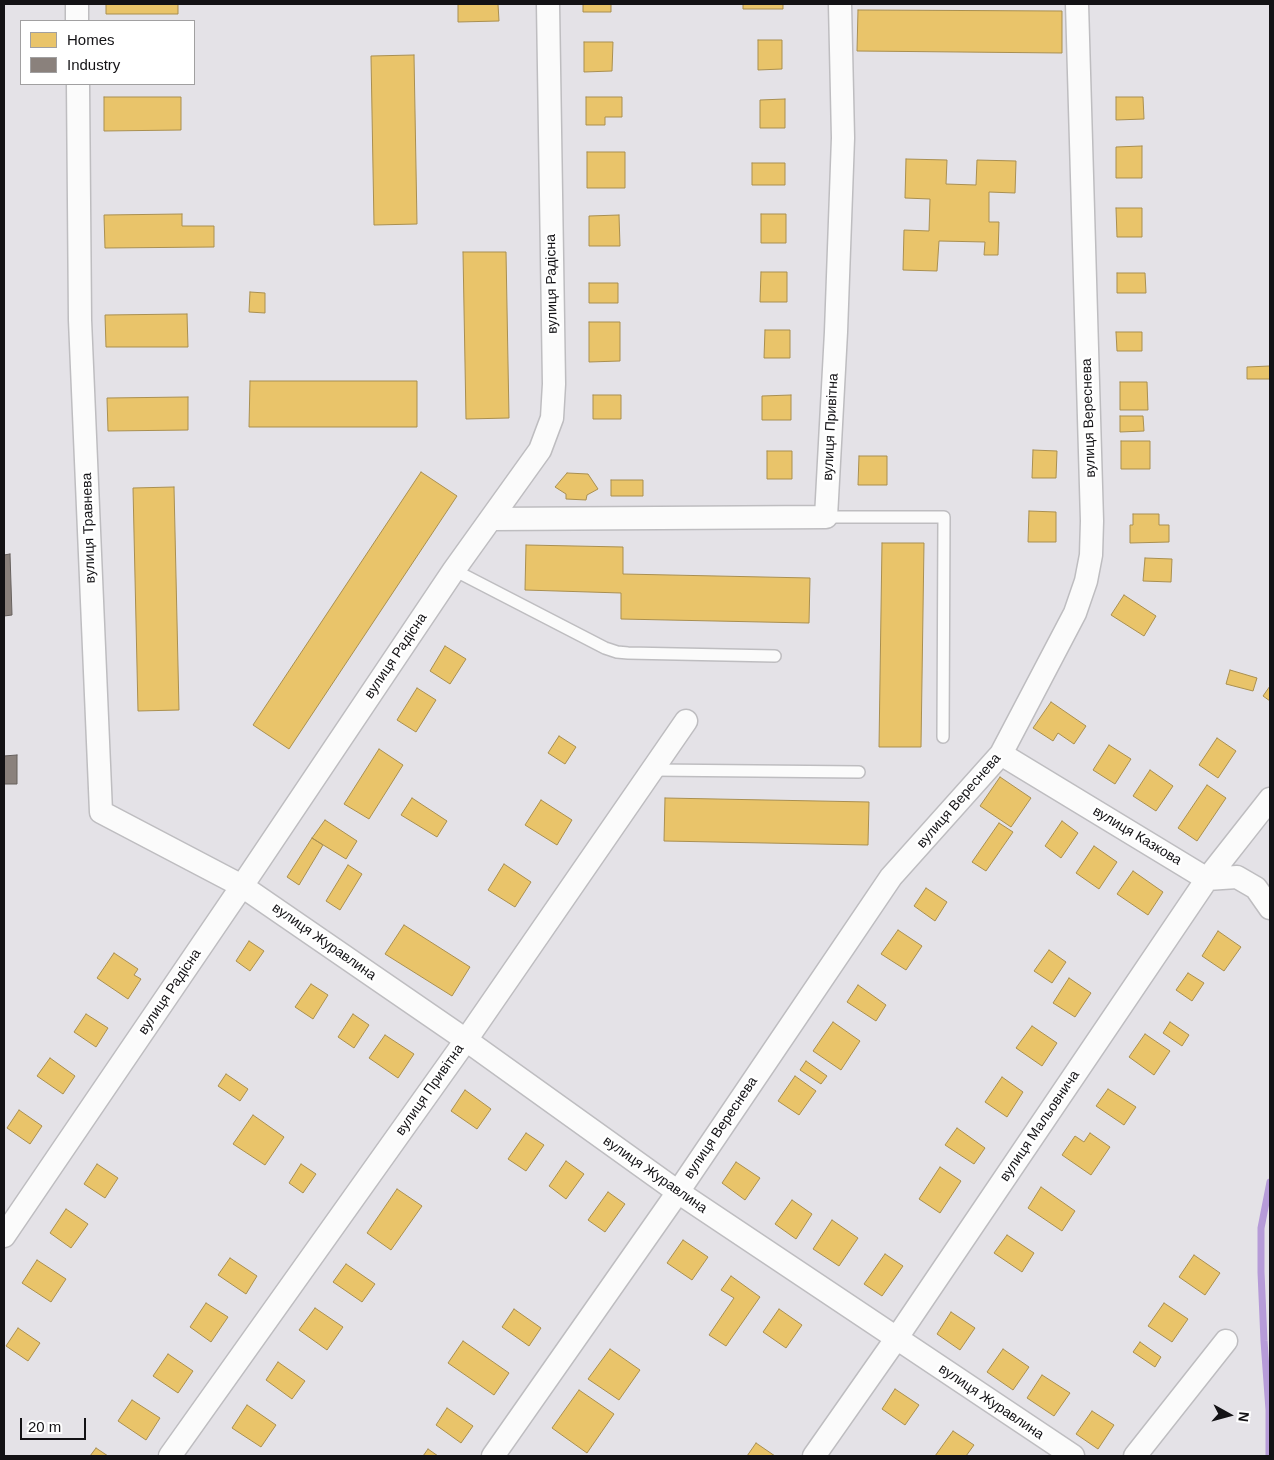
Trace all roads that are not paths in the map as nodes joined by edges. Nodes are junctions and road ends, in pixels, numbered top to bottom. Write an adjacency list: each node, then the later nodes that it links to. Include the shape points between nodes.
1 (76, 4): 5 (street)
2 (548, 4): 8 (street, вулиця Радісна, via 552,418 540,450)
3 (840, 4): 7 (street, вулиця Привітна, via 843,138)
4 (1077, 4): 13 (street, вулиця Вереснева, via 1091,556 1075,613)
5 (77, 20)
6 (78, 85): 18 (street, вулиця Травнева, via 80,320 100,812)
7 (826, 517): 8 (street); 12 (lane, via 944,517)
8 (492, 519): 9 (street, вулиця Радісна)
9 (454, 570): 10 (lane, via 617,652); 18 (street, вулиця Радісна)
10 (775, 656)
11 (686, 721): 14 (street, вулиця Привітна)
12 (943, 737)
13 (1001, 754): 17 (street, вулиця Казкова); 21 (street, вулиця Вереснева, via 891,878)
14 (653, 770): 15 (lane); 20 (street, вулиця Привітна)
15 (859, 772)
16 (1270, 799): 17 (street, вулиця Мальовнича)
17 (1207, 879): 19 (street, via 1237,877 1256,888); 23 (street, вулиця Мальовнича)
18 (242, 886): 20 (street, вулиця Журавлина); 22 (street, вулиця Радісна)
19 (1270, 908)
20 (466, 1040): 21 (street, вулиця Журавлина); 25 (street, вулиця Привітна)
21 (678, 1192): 23 (street, вулиця Журавлина); 26 (street, вулиця Вереснева)
22 (4, 1236)
23 (896, 1339): 27 (street, вулиця Мальовнича); 28 (street, вулиця Журавлина)
24 (1226, 1341): 29 (street)
25 (170, 1456)
26 (493, 1456)
27 (814, 1456)
28 (1073, 1456)
29 (1135, 1456)

